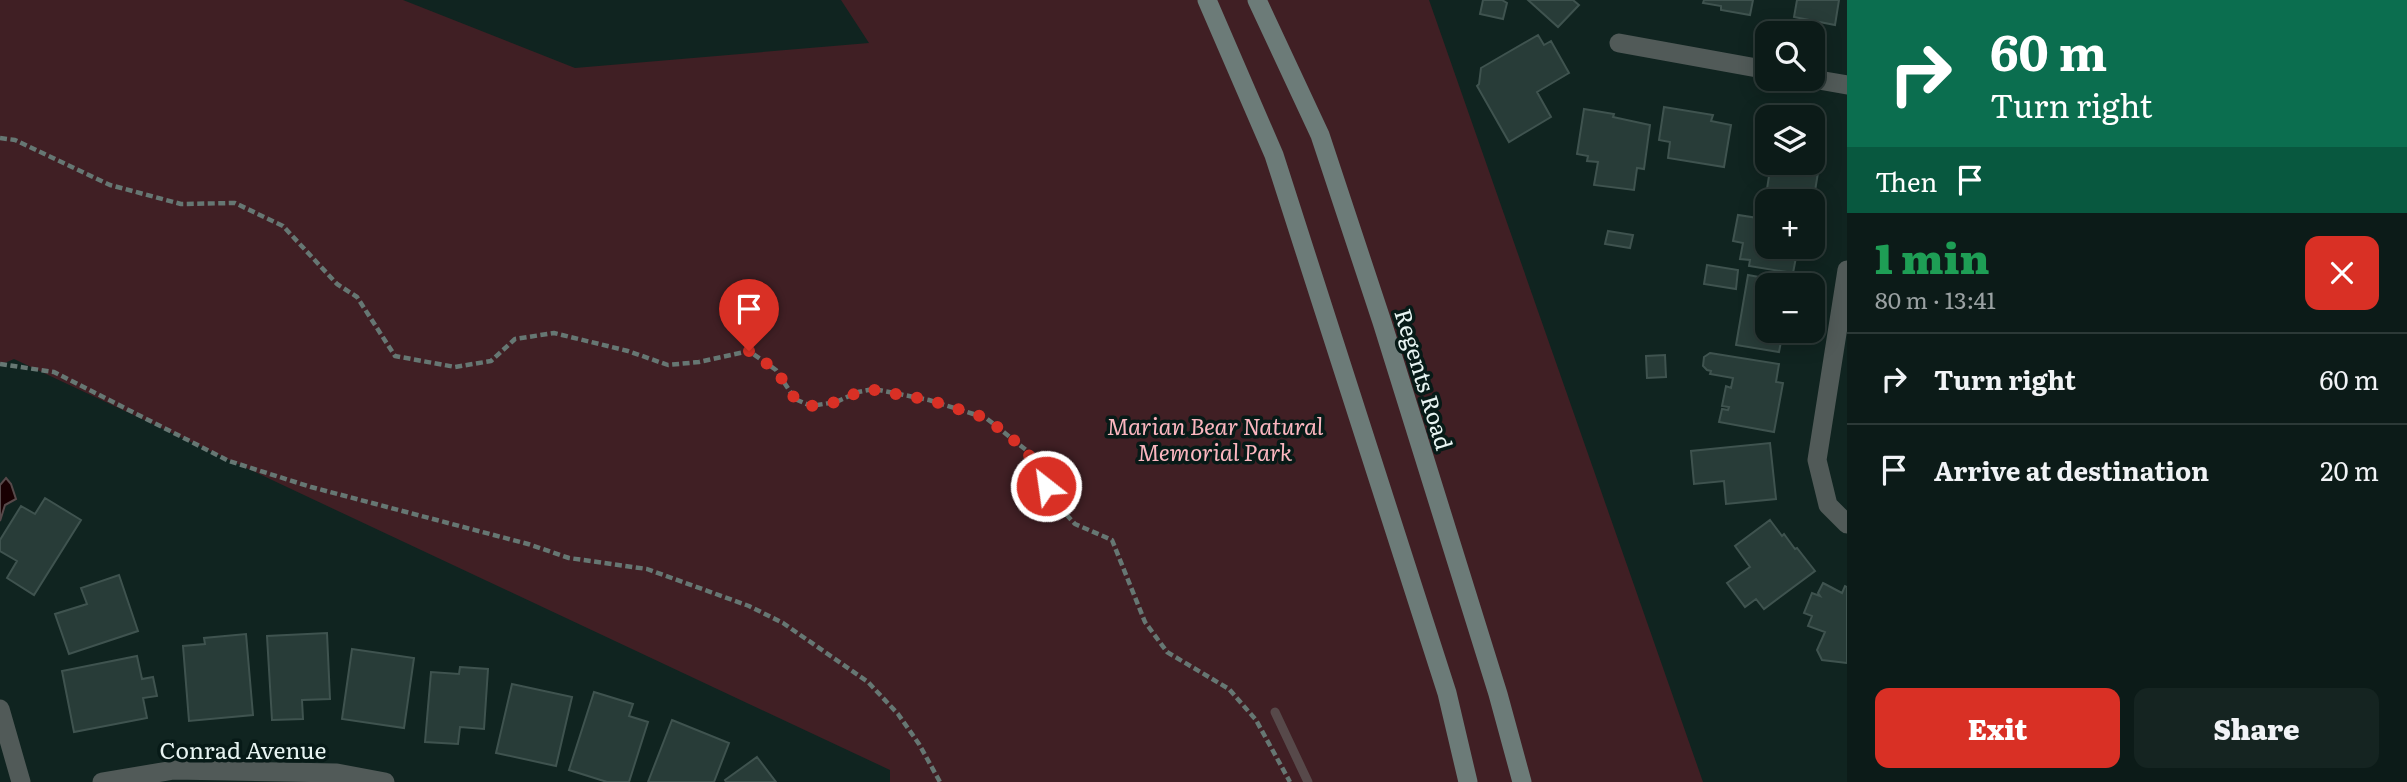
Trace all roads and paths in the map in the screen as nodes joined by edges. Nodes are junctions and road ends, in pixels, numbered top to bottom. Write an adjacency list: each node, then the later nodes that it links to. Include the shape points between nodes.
1 (1207, 0): 17 (main road, via 1274,155 1447,693)
2 (1257, 0): 18 (main road, Regents Road, via 1320,135)
3 (1619, 43): 4 (street)
4 (1755, 68)
5 (1825, 81): 6 (street)
6 (1847, 85)
7 (0, 138): 16 (path, via 110,185 181,204 235,203 284,226 337,284 357,297 395,356 455,367 491,361 514,339 554,333 668,365 749,351 776,370 795,399 811,406 874,390 929,400 986,418 1026,450 1056,503 1075,524 1112,540 1145,622 1167,652 1229,689 1256,720)
8 (1847, 270): 10 (street, via 1817,460 1828,505)
9 (0, 364): 15 (path, via 54,372 229,461 274,476 569,558 647,569 749,606 783,623 868,682 898,714)
10 (1847, 524)
11 (0, 709): 12 (street)
12 (21, 782)
13 (102, 782): 14 (street, Conrad Avenue, via 174,770 337,773)
14 (385, 782)
15 (940, 782)
16 (1290, 782)
17 (1468, 782)
18 (1522, 782)

